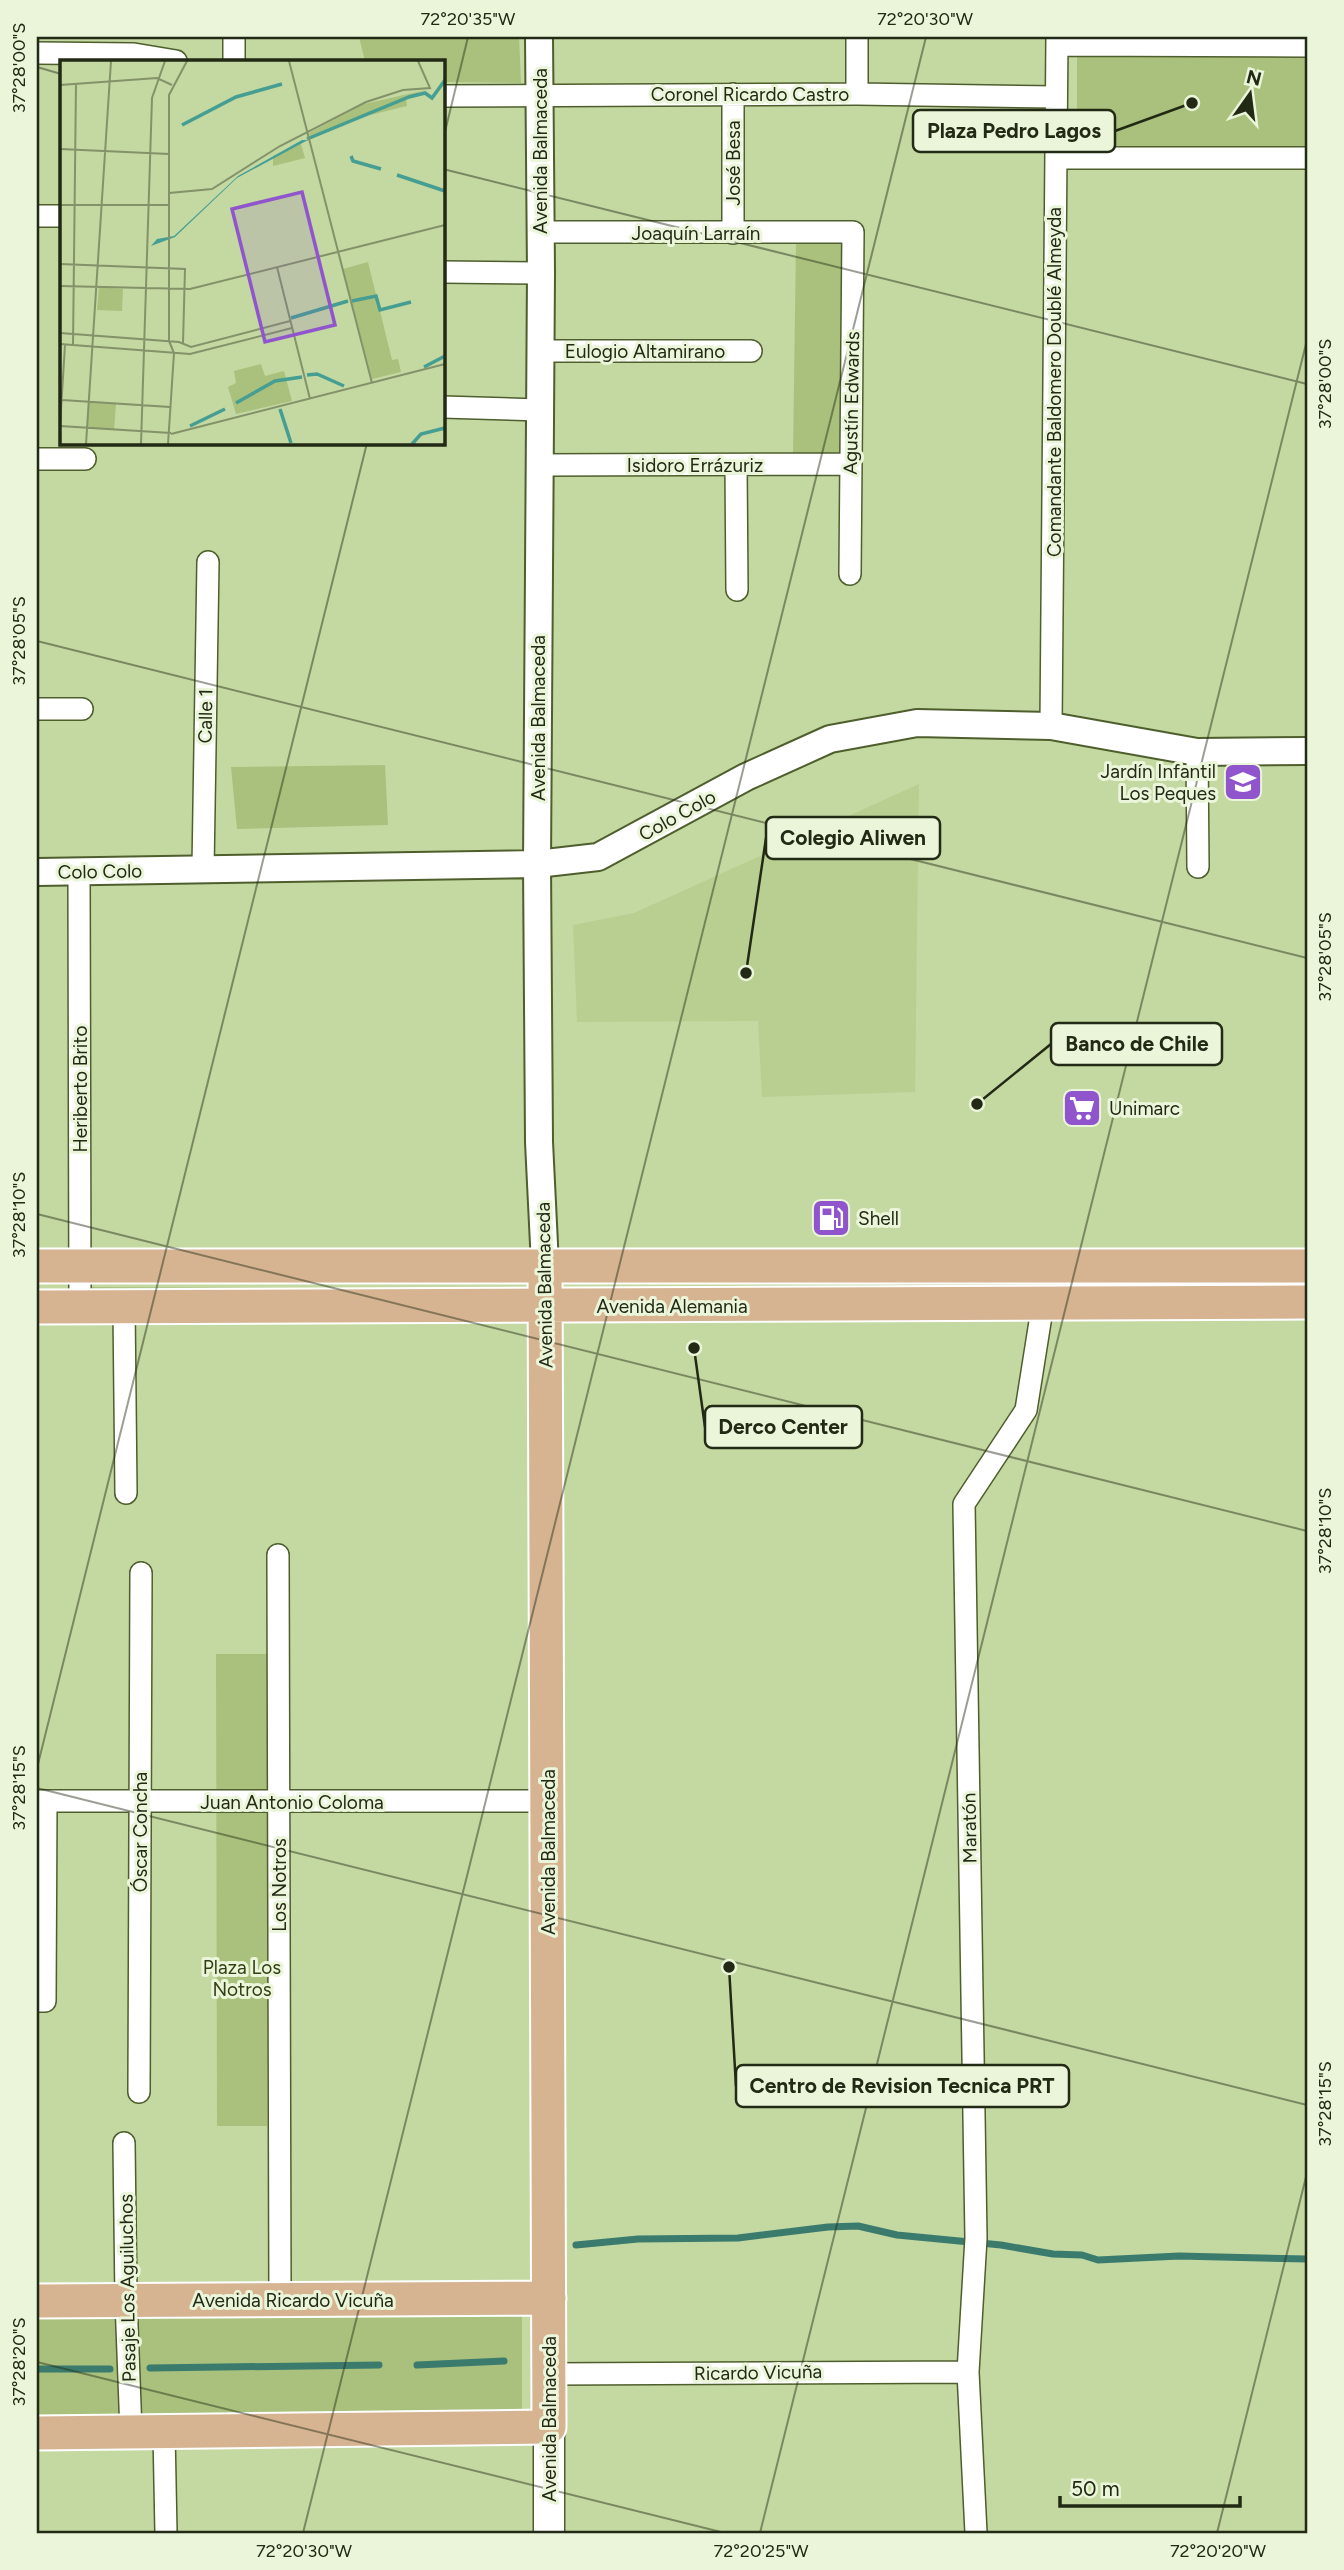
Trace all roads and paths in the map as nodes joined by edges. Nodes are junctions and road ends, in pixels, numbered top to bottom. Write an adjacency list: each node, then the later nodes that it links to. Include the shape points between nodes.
1 (234, 37): 8 (street)
2 (539, 37): 9 (street, Avenida Balmaceda)
3 (857, 37): 11 (street)
4 (1057, 41): 5 (street); 13 (street, Comandante Baldomero Doublé Almeyda)
5 (1307, 46)
6 (37, 53): 7 (street, via 134,54)
7 (170, 60)
8 (234, 60)
9 (539, 94): 10 (street, Coronel Ricardo Castro); 12 (street, Coronel Ricardo Castro); 18 (street, Avenida Balmaceda)
10 (733, 94): 11 (street, Coronel Ricardo Castro); 20 (street, José Besa)
11 (857, 94): 13 (street, Coronel Ricardo Castro)
12 (444, 96)
13 (1056, 97): 14 (street, Comandante Baldomero Doublé Almeyda)
14 (1056, 158): 15 (street); 37 (street, Comandante Baldomero Doublé Almeyda)
15 (1307, 158)
16 (37, 216): 17 (street)
17 (60, 216)
18 (540, 232): 20 (street, Joaquín Larraín); 22 (street, Avenida Balmaceda)
19 (853, 232): 20 (street, Joaquín Larraín); 29 (street, Agustín Edwards)
20 (733, 233)
21 (444, 272): 22 (street)
22 (541, 273): 23 (street, Avenida Balmaceda)
23 (540, 351): 24 (street, Eulogio Altamirano); 26 (street, Avenida Balmaceda)
24 (751, 351)
25 (444, 407): 26 (street)
26 (540, 410): 30 (street, Avenida Balmaceda)
27 (37, 459): 28 (street)
28 (85, 459)
29 (850, 464): 31 (street, Isidoro Errázuriz); 33 (street, Agustín Edwards)
30 (539, 465): 31 (street, Isidoro Errázuriz); 40 (street, Avenida Balmaceda)
31 (736, 465): 34 (street)
32 (208, 562): 42 (street, Calle 1)
33 (850, 574)
34 (737, 590)
35 (37, 709): 36 (street)
36 (82, 709)
37 (1051, 726): 39 (street, Colo Colo); 40 (street, Colo Colo, via 917,723 830,739 746,777 598,857)
38 (1307, 751): 39 (street, Colo Colo)
39 (1197, 752): 41 (street)
40 (537, 864): 42 (street, Colo Colo); 45 (street, Avenida Balmaceda, via 539,1142)
41 (1198, 867)
42 (203, 869): 43 (street, Colo Colo)
43 (79, 871): 44 (street, Colo Colo); 47 (street, Heriberto Brito)
44 (37, 872)
45 (545, 1265): 47 (main road, Avenida Alemania); 48 (main road, Avenida Alemania); 53 (main road, Avenida Balmaceda)
46 (37, 1266): 47 (main road, Avenida Alemania)
47 (80, 1266): 54 (street, Heriberto Brito)
48 (1307, 1266)
49 (1307, 1301): 50 (main road, Avenida Alemania)
50 (1043, 1303): 53 (main road, Avenida Alemania); 69 (street, Maratón, via 1026,1410 964,1504 976,2238)
51 (37, 1307): 54 (main road, Avenida Alemania)
52 (124, 1307): 53 (main road, Avenida Alemania); 54 (main road, Avenida Alemania); 55 (street)
53 (546, 1307): 60 (main road, Avenida Balmaceda)
54 (80, 1308)
55 (126, 1493)
56 (278, 1555): 61 (street, Los Notros)
57 (141, 1573): 59 (street, Óscar Concha)
58 (41, 1801): 59 (street, Juan Antonio Coloma); 62 (street)
59 (140, 1801): 61 (street, Juan Antonio Coloma); 63 (street, Óscar Concha)
60 (548, 1801): 61 (street, Juan Antonio Coloma); 65 (main road, Avenida Balmaceda)
61 (279, 1802): 67 (street, Los Notros)
62 (41, 2001)
63 (139, 2092)
64 (124, 2143): 66 (street, Pasaje Los Aguiluchos)
65 (549, 2298): 67 (main road, Avenida Ricardo Vicuña); 70 (main road, Avenida Balmaceda)
66 (126, 2300): 67 (main road, Avenida Ricardo Vicuña); 68 (main road, Avenida Ricardo Vicuña); 72 (street, Pasaje Los Aguiluchos)
67 (280, 2300)
68 (37, 2301)
69 (968, 2372): 70 (street, Ricardo Vicuña); 77 (street, Maratón)
70 (549, 2374): 71 (main road, Avenida Balmaceda)
71 (549, 2427): 73 (main road); 76 (main road, Avenida Balmaceda)
72 (131, 2432): 73 (main road); 74 (main road)
73 (164, 2432): 75 (street)
74 (37, 2433)
75 (166, 2533)
76 (550, 2533)
77 (976, 2533)

